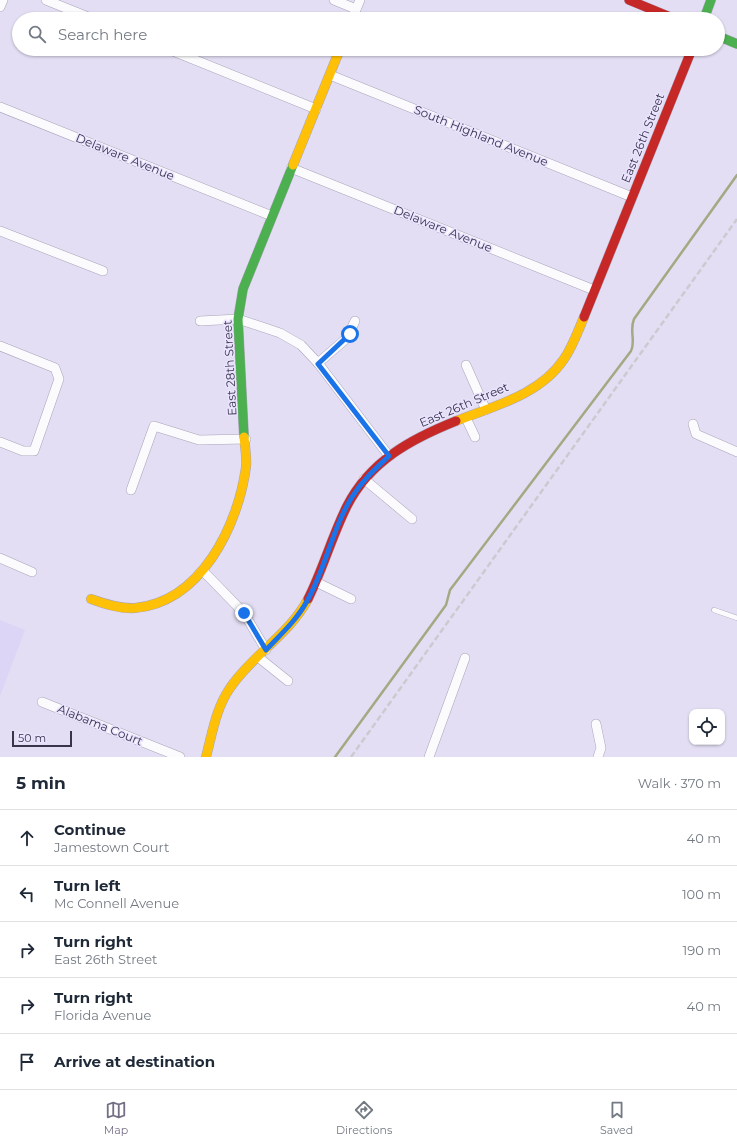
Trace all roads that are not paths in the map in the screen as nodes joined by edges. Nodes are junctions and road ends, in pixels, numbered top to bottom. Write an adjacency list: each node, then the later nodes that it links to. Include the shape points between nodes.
1 (3, 0): 7 (street)
2 (46, 0): 9 (street)
3 (334, 0): 8 (street)
4 (360, 0): 8 (street)
5 (629, 0): 11 (street)
6 (711, 0): 12 (street)
7 (0, 7)
8 (356, 9): 10 (street)
9 (76, 12)
10 (355, 12)
11 (658, 12)
12 (707, 12)
13 (725, 39): 14 (street)
14 (737, 44)
15 (185, 56): 20 (street)
16 (337, 56): 18 (street, East 28th Street)
17 (689, 56): 22 (street, East 26th Street)
18 (330, 74): 20 (street, East 28th Street); 22 (street, South Highland Avenue)
19 (0, 107): 23 (street, Delaware Avenue)
20 (316, 109): 21 (street, East 28th Street)
21 (291, 168): 23 (street, East 28th Street); 26 (street, Delaware Avenue)
22 (632, 197): 26 (street, East 26th Street)
23 (272, 216): 27 (street, East 28th Street, via 243,289)
24 (0, 231): 25 (street)
25 (103, 271)
26 (594, 290): 33 (street, East 26th Street, via 572,346 560,366 537,387)
27 (238, 319): 28 (street); 31 (street, via 289,337 301,345); 37 (street, East 28th Street)
28 (200, 321)
29 (355, 321): 31 (street, via 347,338)
30 (0, 346): 38 (street, via 55,368 59,379 34,450 23,451)
31 (318, 364): 40 (street)
32 (466, 365): 33 (street)
33 (486, 410): 34 (street, East 26th Street)
34 (466, 418): 36 (street); 40 (street, East 26th Street, via 424,435)
35 (693, 424): 39 (street, via 696,434)
36 (475, 437)
37 (246, 439): 42 (street, via 199,440 154,426); 45 (street, East 28th Street, via 246,466 240,497 218,550)
38 (0, 442)
39 (737, 452)
40 (389, 456): 41 (street, East 26th Street)
41 (364, 479): 43 (street); 47 (street, East 26th Street, via 341,517)
42 (131, 490)
43 (412, 519)
44 (0, 558): 46 (street)
45 (203, 571): 48 (street, East 28th Street, via 175,595 157,605 124,608); 52 (street, via 244,613)
46 (32, 572)
47 (316, 582): 49 (street); 52 (street, East 26th Street, via 297,618)
48 (92, 599)
49 (351, 599)
50 (714, 610): 51 (lane)
51 (737, 618)
52 (266, 650): 53 (street, East 26th Street)
53 (258, 657): 55 (street); 59 (street, East 26th Street, via 238,677 222,702)
54 (465, 658): 60 (street)
55 (288, 681)
56 (42, 702): 58 (street, Alabama Court)
57 (596, 724): 61 (street, via 601,748)
58 (180, 757)
59 (206, 757)
60 (429, 757)
61 (598, 757)

